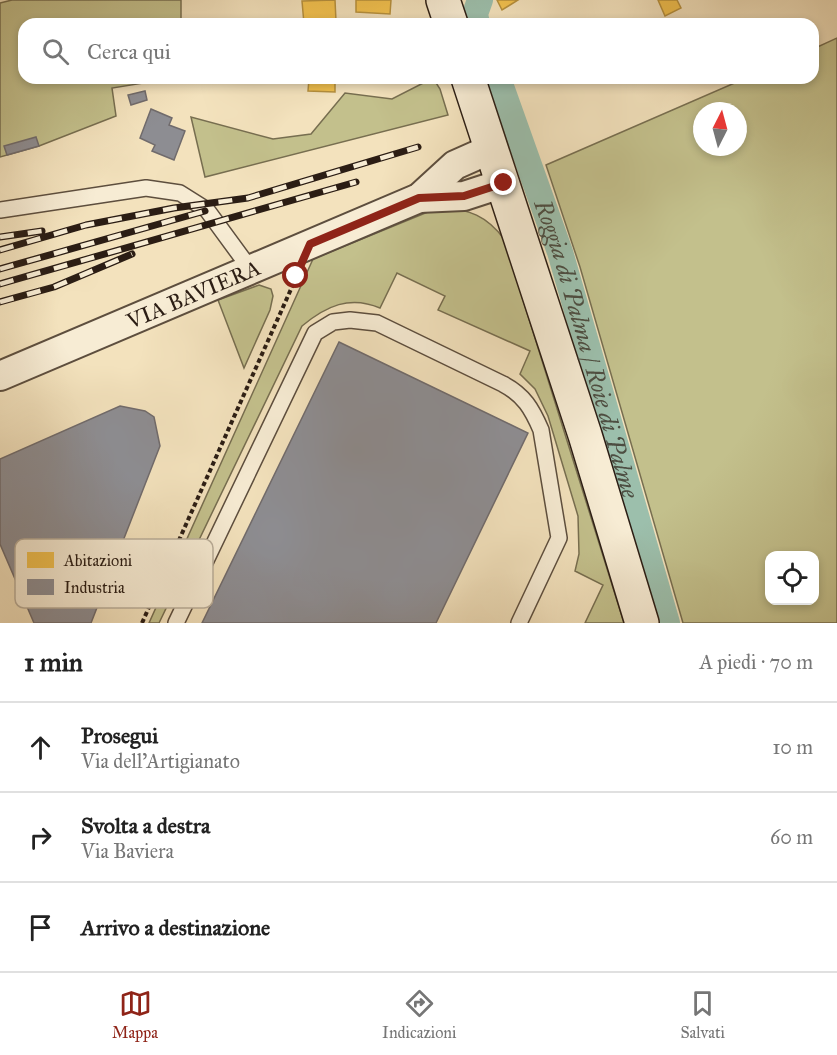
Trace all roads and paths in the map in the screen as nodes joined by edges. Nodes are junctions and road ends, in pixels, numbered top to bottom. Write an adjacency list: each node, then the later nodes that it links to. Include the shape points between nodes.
1 (443, 0): 2 (street)
2 (449, 18)
3 (470, 84): 4 (street)
4 (491, 149): 5 (street); 6 (street, VIA BAVIERA, via 456,165)
5 (504, 183): 6 (street, VIA BAVIERA, via 464,196); 18 (street)
6 (419, 198): 8 (street, VIA BAVIERA)
7 (0, 210): 9 (lane, via 146,188 180,194 207,210)
8 (310, 244): 9 (street, VIA BAVIERA); 11 (path)
9 (251, 270): 10 (street, VIA BAVIERA)
10 (0, 376)
11 (179, 539)
12 (213, 546): 17 (lane, via 315,333 333,322 377,323 503,384 519,394 534,414 541,430 559,538)
13 (149, 608): 15 (path)
14 (183, 608): 16 (lane)
15 (142, 623)
16 (176, 623)
17 (519, 623)
18 (642, 623)

